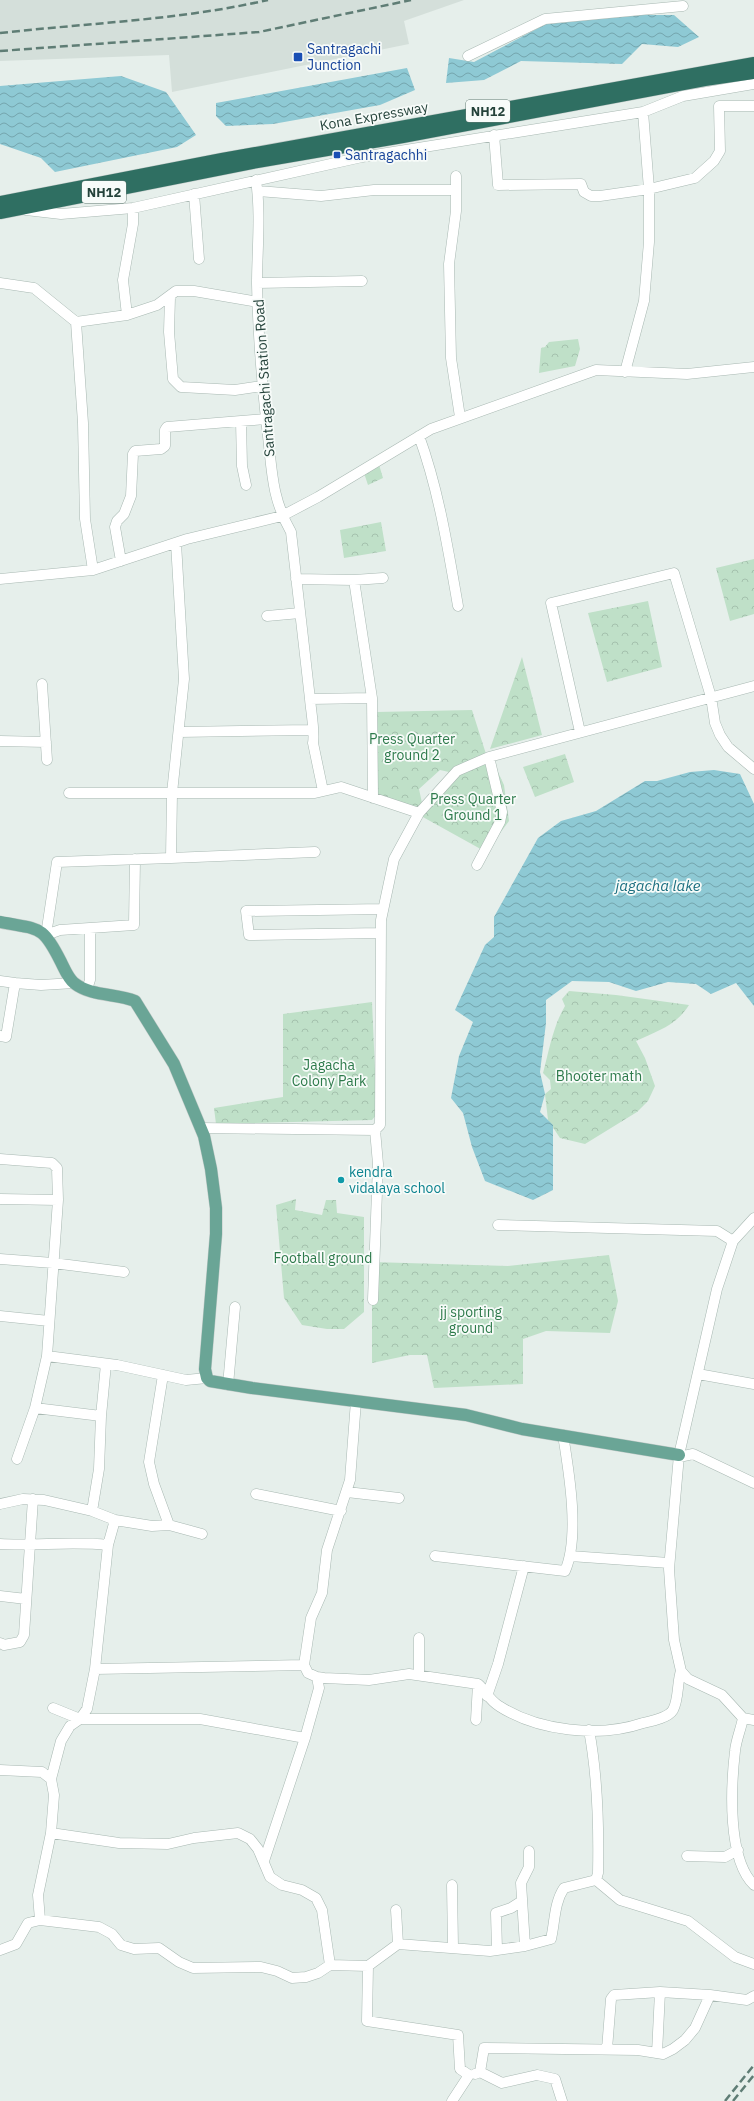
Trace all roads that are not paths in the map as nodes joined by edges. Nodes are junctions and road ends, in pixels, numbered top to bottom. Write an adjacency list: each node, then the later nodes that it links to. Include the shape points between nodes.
1 (683, 6): 2 (street, via 545,19)
2 (468, 56)
3 (754, 63): 9 (highway, Kona Expressway / NH12)
4 (754, 73): 9 (highway, Kona Expressway / NH12)
5 (754, 84): 7 (street, via 683,96)
6 (754, 106): 13 (street, via 719,106 720,151 714,161 695,178)
7 (643, 112): 8 (street); 13 (street)
8 (494, 135): 12 (street, via 362,157); 13 (street, via 498,185 505,187 581,184 584,192 591,196)
9 (223, 164): 10 (highway, Kona Expressway / NH12)
10 (208, 167): 16 (highway, Kona Expressway / NH12); 18 (highway, Kona Expressway / NH12)
11 (456, 176): 14 (street)
12 (257, 186): 14 (street, via 321,196 374,190); 15 (street); 23 (street, Santragachi Station Road)
13 (649, 189): 29 (street, via 644,301)
14 (456, 190): 31 (street, via 449,272 451,358)
15 (194, 194): 17 (street); 20 (street)
16 (0, 202)
17 (133, 208): 18 (street, via 61,214); 26 (street, via 133,224 123,280)
18 (18, 209): 19 (highway, Kona Expressway / NH12)
19 (0, 213)
20 (199, 260)
21 (362, 281): 23 (street)
22 (0, 283): 27 (street, via 34,288)
23 (257, 283): 25 (street, Santragachi Station Road)
24 (170, 296): 25 (street, via 176,291 194,291); 26 (street, via 157,305); 30 (street, via 169,332 173,379 182,387 235,390)
25 (258, 302): 30 (street, Santragachi Station Road)
26 (127, 315): 27 (street)
27 (76, 322): 39 (street, via 83,423 85,519)
28 (754, 367): 29 (street, via 687,374)
29 (625, 372): 31 (street, via 596,370)
30 (262, 386): 32 (street, Santragachi Station Road)
31 (460, 417): 34 (street)
32 (265, 419): 33 (street); 36 (street, Santragachi Station Road, via 271,475)
33 (241, 421): 35 (street, via 242,466); 38 (street, via 167,427 165,446 161,449 135,451 131,496 124,514 116,521 115,527)
34 (419, 436): 36 (street, via 314,500); 44 (street, via 429,464)
35 (246, 485)
36 (282, 516): 37 (street); 42 (street, Santragachi Station Road, via 291,532)
37 (176, 543): 38 (street); 53 (street, via 184,679)
38 (121, 561): 39 (street)
39 (93, 570): 41 (street)
40 (383, 578): 43 (street)
41 (0, 579)
42 (296, 579): 43 (street); 45 (street, Santragachi Station Road)
43 (354, 580): 50 (street)
44 (458, 606)
45 (300, 613): 46 (street); 51 (street, Santragachi Station Road)
46 (267, 616)
47 (42, 684): 56 (street)
48 (754, 686): 49 (street)
49 (711, 697): 54 (street); 54 (street, via 674,573 552,603); 59 (street, via 720,735 728,747)
50 (372, 698): 51 (street); 63 (street)
51 (310, 699): 52 (street, Santragachi Station Road)
52 (312, 730): 53 (street); 60 (street, Santragachi Station Road)
53 (178, 732): 62 (street)
54 (580, 732): 57 (street)
55 (0, 741): 56 (street)
56 (46, 742): 58 (street)
57 (489, 757): 64 (street, via 457,771); 68 (street, via 502,812 500,822)
58 (47, 760)
59 (754, 769)
60 (323, 791): 62 (street); 63 (street, via 341,787)
61 (69, 793): 62 (street)
62 (172, 793): 66 (street)
63 (373, 798): 64 (street)
64 (419, 814): 69 (street, via 394,859)
65 (315, 852): 66 (street)
66 (171, 858): 67 (street)
67 (135, 859): 71 (street, via 134,925); 73 (street, via 57,862)
68 (477, 866)
69 (383, 908): 72 (street); 72 (street, via 246,911 249,935)
70 (0, 922): 73 (main road, via 34,929)
71 (90, 928): 73 (street, via 60,930); 77 (street, via 90,980)
72 (380, 933): 80 (street, via 380,1125)
73 (46, 935): 76 (main road)
74 (0, 981): 75 (street)
75 (15, 983): 76 (street, via 41,986); 78 (street, via 6,1037)
76 (74, 983): 77 (main road)
77 (87, 989): 79 (main road, via 105,995 128,998 140,1007 174,1064)
78 (0, 1036)
79 (200, 1128): 80 (street); 98 (main road, via 211,1169 216,1208 205,1369)
80 (375, 1130): 90 (street, via 378,1164)
81 (0, 1159): 83 (street, via 52,1163 57,1168)
82 (0, 1199): 83 (street)
83 (58, 1200): 88 (street)
84 (754, 1218): 86 (street)
85 (498, 1225): 86 (street, via 717,1231)
86 (733, 1240): 96 (street, via 717,1289)
87 (0, 1259): 88 (street)
88 (53, 1263): 89 (street); 93 (street)
89 (124, 1272)
90 (373, 1300)
91 (235, 1307): 100 (street)
92 (0, 1316): 93 (street)
93 (49, 1320): 94 (street)
94 (47, 1356): 95 (street); 102 (street)
95 (106, 1364): 97 (street); 103 (street)
96 (698, 1374): 99 (street); 105 (street)
97 (162, 1375): 98 (street, via 186,1380); 116 (street, via 149,1462)
98 (207, 1378): 100 (main road)
99 (754, 1384)
100 (228, 1385): 101 (main road)
101 (356, 1401): 104 (main road, via 466,1415); 108 (street)
102 (35, 1408): 103 (street); 106 (street)
103 (101, 1416): 113 (street, via 99,1469)
104 (563, 1436): 105 (main road); 122 (street, via 568,1468 572,1540)
105 (679, 1456): 107 (street, via 693,1454); 123 (street)
106 (17, 1459)
107 (754, 1483)
108 (347, 1492): 110 (street); 114 (street)
109 (256, 1494): 114 (street)
110 (399, 1498)
111 (33, 1499): 112 (street); 113 (street); 120 (street)
112 (0, 1504)
113 (92, 1511): 115 (street)
114 (341, 1511): 129 (street, via 327,1550 322,1593 311,1618)
115 (115, 1520): 116 (street, via 152,1526); 119 (street)
116 (169, 1525): 117 (street)
117 (202, 1534)
118 (0, 1544): 120 (street)
119 (108, 1545): 120 (street, via 91,1543); 130 (street)
120 (30, 1546): 126 (street)
121 (435, 1556): 124 (street)
122 (570, 1556): 123 (street); 124 (street, via 565,1571)
123 (669, 1563): 131 (street, via 674,1640)
124 (524, 1566): 135 (street)
125 (0, 1596): 126 (street)
126 (26, 1599): 128 (street, via 24,1635 20,1642)
127 (419, 1638): 132 (street)
128 (0, 1644)
129 (304, 1665): 130 (street); 133 (street, via 308,1673)
130 (95, 1669): 138 (street, via 87,1709)
131 (681, 1671): 137 (street, via 688,1679 722,1695); 141 (street, via 673,1710 667,1715 635,1726)
132 (419, 1675): 133 (street, via 369,1680); 134 (street)
133 (317, 1677): 142 (street, via 319,1688)
134 (478, 1684): 135 (street); 139 (street)
135 (487, 1696): 141 (street, via 498,1706 541,1725 564,1730)
136 (53, 1708): 138 (street)
137 (743, 1718): 140 (street); 146 (street, via 735,1750 732,1806)
138 (80, 1719): 142 (street, via 200,1719); 144 (street, via 70,1726 61,1741)
139 (476, 1720)
140 (754, 1720)
141 (589, 1730): 150 (street, via 595,1763 599,1828)
142 (305, 1738): 149 (street)
143 (1, 1769): 144 (street, via 42,1772)
144 (51, 1779): 145 (street, via 54,1795)
145 (51, 1833): 149 (street, via 119,1843 168,1844 214,1834 238,1833 250,1839); 155 (street, via 38,1895)
146 (738, 1850): 148 (street, via 725,1857); 152 (street, via 746,1878)
147 (529, 1851): 153 (street, via 529,1867 520,1883)
148 (687, 1856)
149 (264, 1861): 162 (street, via 270,1877 282,1885 302,1890 316,1898 322,1910)
150 (596, 1880): 157 (street, via 564,1888 557,1898 551,1939); 161 (street, via 620,1900 688,1921 735,1957)
151 (452, 1884): 158 (street)
152 (754, 1885)
153 (522, 1901): 157 (street); 160 (street, via 496,1913)
154 (396, 1910): 156 (street)
155 (40, 1920): 159 (street, via 28,1922 16,1944); 162 (street, via 99,1927 112,1934 121,1945 134,1949 159,1948 193,1968 260,1967 292,1978 318,1973)
156 (398, 1944): 158 (street); 163 (street)
157 (525, 1946): 160 (street)
158 (454, 1948): 160 (street)
159 (0, 1950)
160 (498, 1950)
161 (754, 1964)
162 (330, 1965): 163 (street)
163 (368, 1966): 170 (street, via 367,2021 458,2035 460,2069)
164 (660, 1992): 165 (street); 167 (street, via 614,1995 611,1999); 168 (street)
165 (710, 1995): 166 (street, via 747,2000); 168 (street, via 695,2028 685,2040 663,2054)
166 (754, 1996)
167 (607, 2049): 168 (street); 169 (street, via 484,2048)
168 (657, 2053)
169 (480, 2072): 170 (street); 172 (street, via 502,2082 537,2075 554,2079)
170 (469, 2075): 171 (street)
171 (452, 2101)
172 (562, 2101)

